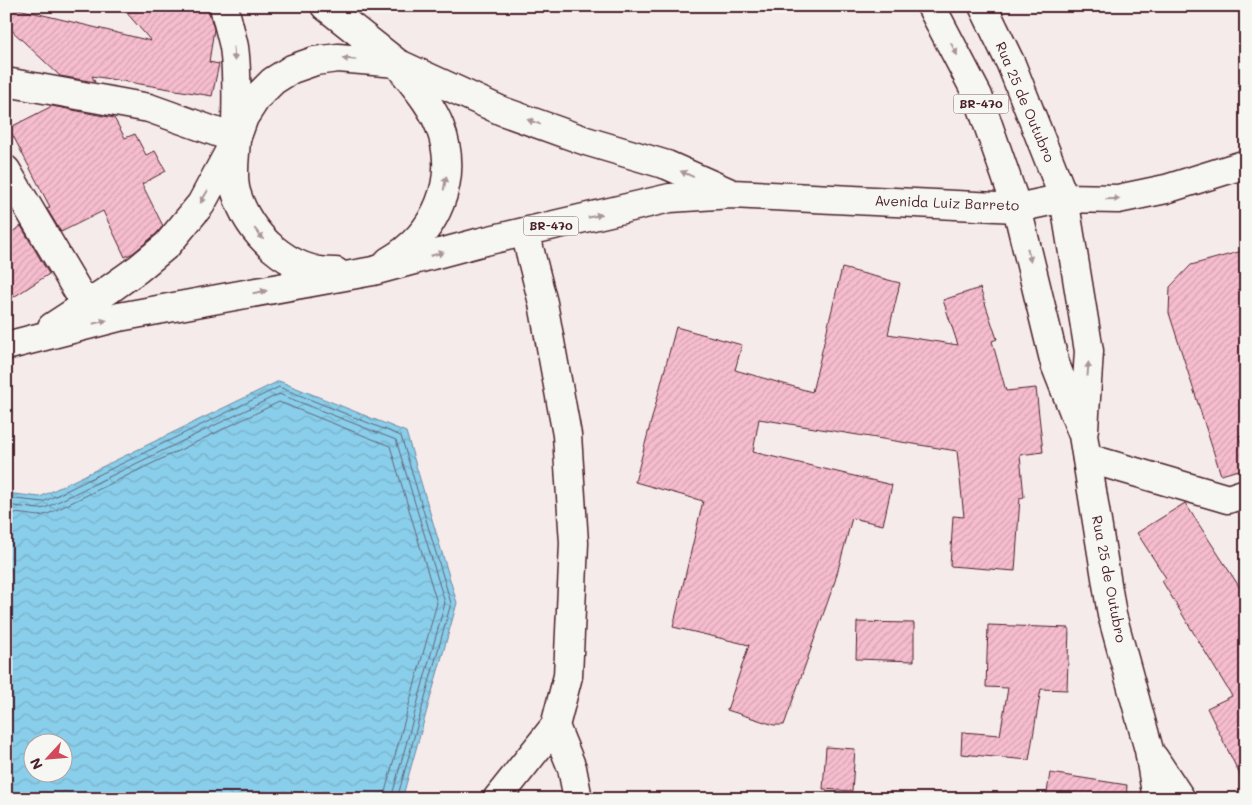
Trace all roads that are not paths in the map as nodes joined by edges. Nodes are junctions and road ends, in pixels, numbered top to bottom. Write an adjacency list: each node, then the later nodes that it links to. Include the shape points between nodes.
1 (224, 6): 7 (main road, one-way to 7, via 234,48)
2 (325, 6): 5 (main road)
3 (931, 6): 12 (main road, BR-470, one-way to 12, via 978,96)
4 (983, 6): 11 (main road, Rua 25 de Outubro / BR-470, via 1011,64)
5 (397, 63): 7 (main road, BR-470, one-way to 7, via 338,58 292,69 257,97 244,117); 10 (main road, BR-470, one-way to 5, via 667,165 502,111); 14 (main road, one-way to 5, via 417,241 432,222 442,201 446,178 446,151 440,127 428,104)
6 (6, 82): 7 (main road, via 150,108)
7 (236, 139): 14 (main road, one-way to 14, via 233,164 236,190 244,214 263,240 282,255 306,267 326,272); 15 (main road, BR-470, one-way to 15, via 201,204 168,244)
8 (1246, 164): 11 (main road, Avenida Luiz Barreto, one-way to 8, via 1118,199 1166,189)
9 (6, 170): 15 (main road)
10 (732, 194): 12 (main road, Avenida Luiz Barreto / BR-470); 13 (main road, BR-470, one-way to 10, via 670,198)
11 (1064, 198): 12 (main road, Avenida Luiz Barreto / BR-470); 18 (main road, Rua 25 de Outubro, one-way to 11, via 1089,351)
12 (1018, 208): 18 (main road, one-way to 18, via 1055,364)
13 (525, 232): 14 (main road, BR-470, one-way to 13); 20 (main road, via 543,303 567,435 574,543 568,676)
14 (373, 271): 16 (main road, BR-470, one-way to 14, via 119,318)
15 (86, 305): 16 (main road, BR-470)
16 (36, 338): 17 (main road, BR-470)
17 (6, 346)
18 (1085, 446): 19 (main road, via 1228,499); 21 (main road, Rua 25 de Outubro, via 1112,614)
19 (1246, 493)
20 (555, 726): 22 (main road); 23 (main road, via 572,768)
21 (1149, 750): 24 (main road, Rua 25 de Outubro); 25 (main road, Rua 25 de Outubro)
22 (497, 799)
23 (578, 799)
24 (1156, 799)
25 (1181, 799)

